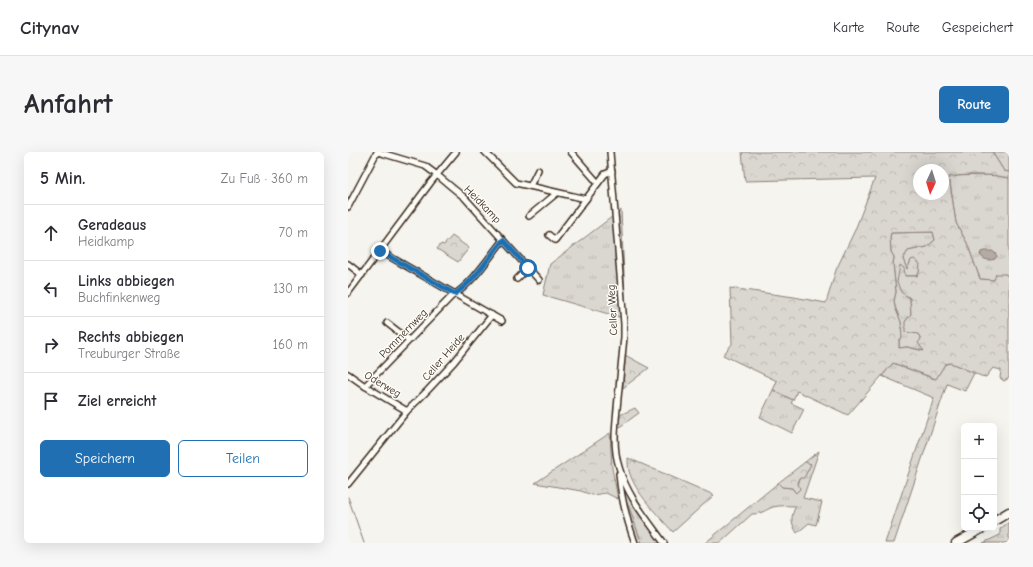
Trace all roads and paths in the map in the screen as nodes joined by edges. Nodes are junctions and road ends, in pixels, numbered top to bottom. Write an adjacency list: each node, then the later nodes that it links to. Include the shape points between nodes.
1 (377, 152): 8 (street, Heidkamp, via 425,166); 13 (street)
2 (456, 152): 8 (street)
3 (485, 152): 10 (street, via 516,183)
4 (571, 152): 9 (street)
5 (610, 152): 7 (street, Celler Weg)
6 (538, 170): 10 (street)
7 (612, 171): 9 (street, via 605,174); 32 (street, Celler Weg, via 624,324 615,429)
8 (437, 175): 16 (street, Heidkamp, via 465,198); 17 (street)
9 (598, 183): 12 (street)
10 (530, 186): 11 (street)
11 (557, 193): 12 (street); 14 (street)
12 (586, 199): 15 (street, via 555,240)
13 (348, 207)
14 (529, 216)
15 (549, 235)
16 (503, 240): 19 (street, Heidkamp); 24 (street, Pommernweg, via 478,273)
17 (380, 251): 20 (street); 24 (street)
18 (348, 264): 20 (street)
19 (528, 268): 21 (street); 22 (street, Heidkamp)
20 (362, 275): 23 (street)
21 (517, 279)
22 (539, 280)
23 (348, 293)
24 (455, 294): 25 (street); 28 (street, Pommernweg)
25 (492, 314): 26 (street); 31 (street, Celler Heide, via 454,362)
26 (502, 321)
27 (387, 323): 28 (street)
28 (409, 340): 30 (street, Pommernweg)
29 (348, 374): 30 (street, Oderweg)
30 (365, 386): 31 (street, Oderweg)
31 (407, 411): 33 (street, Celler Heide)
32 (619, 467): 37 (street, Celler Weg, via 620,490); 38 (street, Celler Weg, via 640,510)
33 (348, 484)
34 (1009, 512): 35 (highway)
35 (997, 519)
36 (978, 531): 39 (highway)
37 (635, 543)
38 (664, 543)
39 (956, 543)

